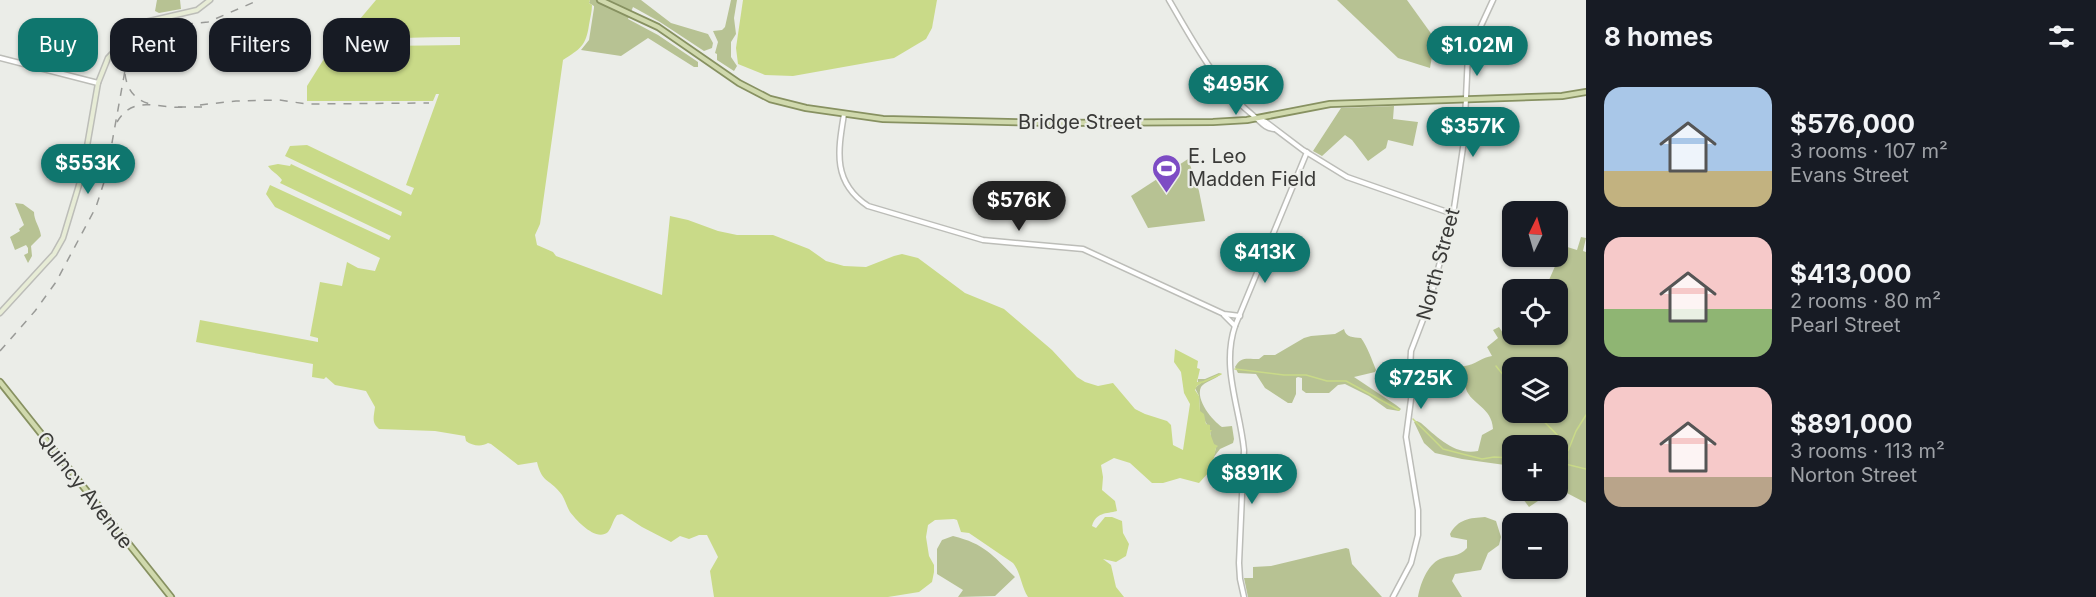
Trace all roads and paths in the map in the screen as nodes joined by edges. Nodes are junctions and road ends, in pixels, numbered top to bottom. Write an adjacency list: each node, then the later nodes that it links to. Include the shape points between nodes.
1 (210, 0): 6 (main road, via 197,10 141,23 108,58)
2 (600, 0): 9 (main road, Bridge Street, via 670,35 759,94 788,105)
3 (1169, 0): 11 (street, via 1230,95)
4 (1493, 0): 8 (street, North Street, via 1468,54)
5 (0, 58): 6 (street)
6 (98, 83): 15 (main road, via 82,175 63,238 54,254)
7 (1586, 92): 8 (main road, Bridge Street)
8 (1467, 99): 10 (main road, Bridge Street, via 1330,104); 14 (street, North Street)
9 (844, 114): 11 (main road, Bridge Street, via 907,121); 16 (street, via 839,155 842,173 854,195 868,206 983,240 1083,249)
10 (1275, 114): 11 (main road, Bridge Street); 12 (street, via 1271,119)
11 (1257, 119): 12 (street, via 1263,126)
12 (1273, 127): 13 (street)
13 (1307, 152): 14 (street, via 1347,177); 17 (street)
14 (1453, 214): 22 (street, North Street, via 1411,356 1412,392 1406,445 1418,510 1418,533 1411,563)
15 (0, 313)
16 (1224, 314): 17 (street); 18 (street)
17 (1240, 316): 18 (street)
18 (1235, 327): 21 (street, via 1229,364 1244,450 1239,572)
19 (0, 382): 20 (main road, Quincy Avenue)
20 (171, 597)
21 (1244, 597)
22 (1393, 597)

